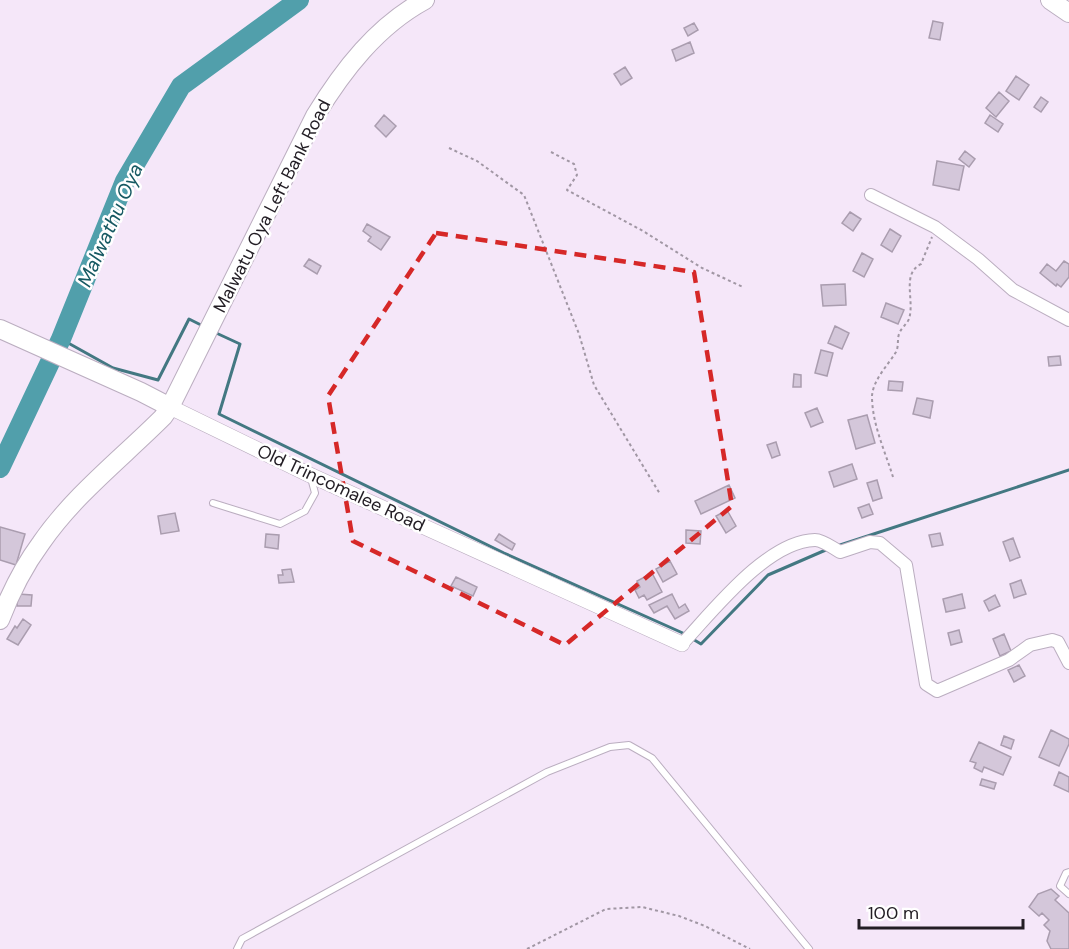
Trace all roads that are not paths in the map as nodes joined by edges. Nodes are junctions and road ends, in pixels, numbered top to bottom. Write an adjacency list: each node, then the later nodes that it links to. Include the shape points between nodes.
1 (425, 0): 7 (main road, Malwatu Oya Left Bank Road, via 388,24 332,88)
2 (1050, 0): 3 (main road)
3 (1069, 13)
4 (871, 195): 5 (street, via 935,227 1013,290)
5 (1069, 320)
6 (0, 329): 7 (main road, Old Trincomalee Road)
7 (170, 407): 8 (street, Old Trincomalee Road); 10 (main road, Malwatu Oya Left Bank Road, via 50,531 31,558)
8 (310, 475): 9 (lane, via 315,493 305,511 280,524); 11 (street, Old Trincomalee Road)
9 (213, 503)
10 (0, 620)
11 (682, 644): 12 (street, via 740,581 777,553 796,543 817,540 840,552 870,542 879,543 906,565 926,684 937,690 1009,660 1030,645 1052,640 1058,642)
12 (1069, 663)
13 (1069, 872): 14 (lane, via 1060,886)
14 (1069, 894)
15 (237, 949): 16 (lane, via 242,939 547,772 610,747 630,746 652,758)
16 (809, 949)

